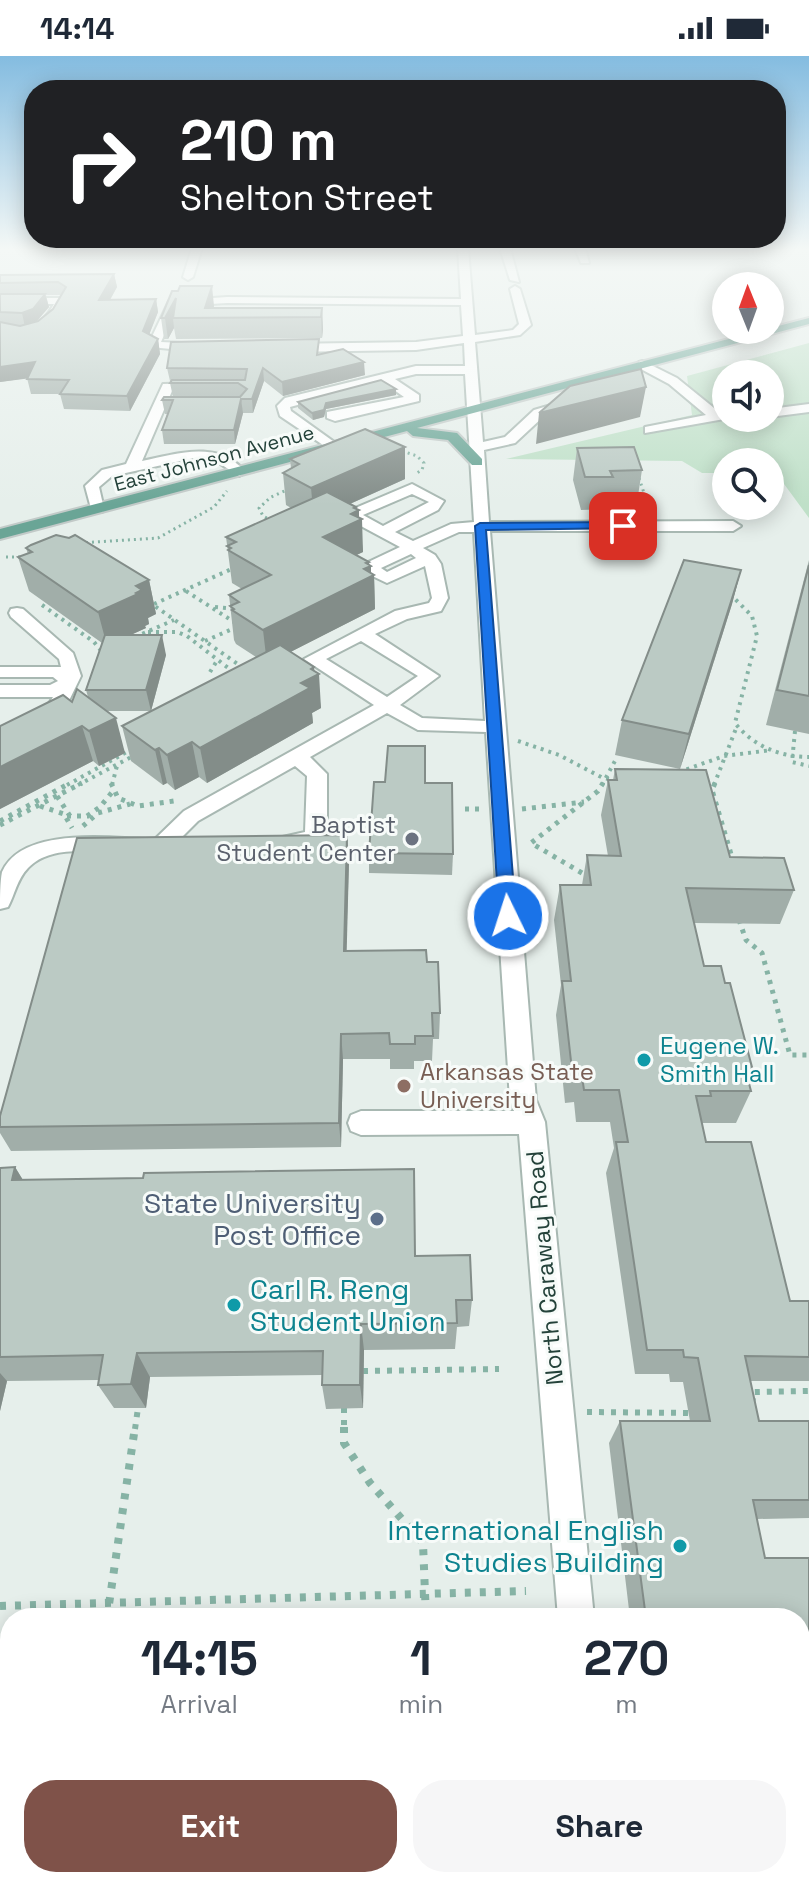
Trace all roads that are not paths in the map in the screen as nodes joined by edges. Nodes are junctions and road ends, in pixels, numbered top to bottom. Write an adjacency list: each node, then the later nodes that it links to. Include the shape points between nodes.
1 (158, 333): 6 (street, via 157,347)
2 (468, 333): 5 (street, North Caraway Road)
3 (503, 333): 5 (street)
4 (762, 333): 8 (main road, East Johnson Avenue)
5 (469, 341): 7 (street); 9 (street, North Caraway Road)
6 (212, 348)
7 (275, 348)
8 (643, 365): 10 (main road, East Johnson Avenue); 17 (street)
9 (471, 370): 11 (street, via 416,370); 16 (street, North Caraway Road)
10 (593, 377): 13 (street); 16 (main road, East Johnson Avenue)
11 (385, 378): 20 (street, via 283,406); 20 (street, via 414,398)
12 (212, 387): 24 (street, via 167,387 165,404)
13 (614, 389)
14 (587, 399): 23 (street, via 547,409 510,440)
15 (809, 408): 18 (street)
16 (473, 409): 22 (main road, East Johnson Avenue); 23 (street, North Caraway Road)
17 (712, 409)
18 (784, 411)
19 (712, 418): 21 (street)
20 (303, 426): 22 (street)
21 (650, 430)
22 (332, 447): 23 (main road, via 430,431 458,440); 25 (main road, East Johnson Avenue)
23 (476, 455): 27 (street, North Caraway Road)
24 (132, 468): 25 (street, via 194,454 220,457); 26 (street, via 107,473 92,486)
25 (239, 472): 26 (main road, East Johnson Avenue)
26 (97, 509): 30 (main road, East Johnson Avenue)
27 (480, 526): 28 (street); 31 (street, via 456,527); 39 (street, North Caraway Road)
28 (733, 526)
29 (382, 532): 29 (street, via 351,515 412,488 437,501); 31 (street)
30 (0, 534)
31 (410, 546): 32 (street); 32 (street, via 368,568 387,578)
32 (429, 558): 34 (street, via 438,603)
33 (17, 613): 36 (street, via 67,657)
34 (362, 634): 38 (street, via 430,676); 38 (street, via 313,659)
35 (0, 672): 36 (street, via 57,672)
36 (70, 682): 37 (street, via 53,691); 40 (street, via 56,709)
37 (0, 691)
38 (385, 706): 39 (street, via 418,724); 41 (street)
39 (496, 727): 46 (street, North Caraway Road)
40 (0, 737)
41 (296, 756): 42 (street, via 317,774 314,837 304,843); 43 (street, via 191,816)
42 (265, 844)
43 (160, 846): 44 (street); 45 (street, via 45,850 17,866)
44 (190, 846)
45 (0, 901)
46 (527, 1111): 47 (street); 48 (street, North Caraway Road)
47 (361, 1123)
48 (575, 1608)

